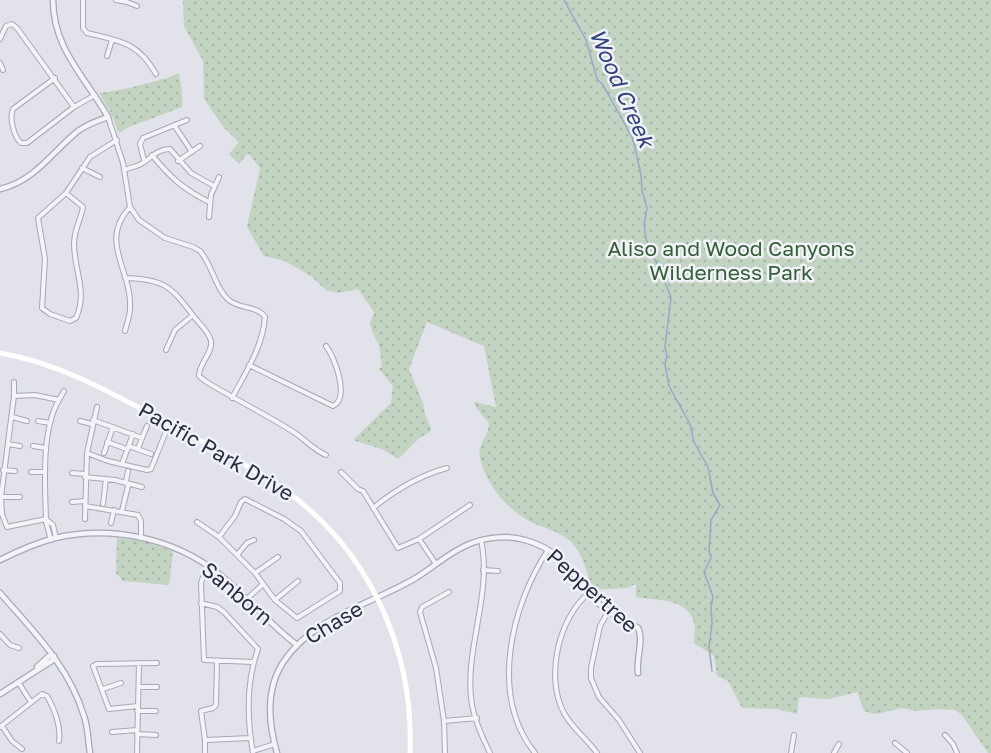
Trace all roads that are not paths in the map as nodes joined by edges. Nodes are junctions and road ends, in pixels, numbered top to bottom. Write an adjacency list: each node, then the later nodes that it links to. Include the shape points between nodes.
1 (53, 0): 12 (street, via 61,45)
2 (83, 0): 6 (street, via 83,28 87,33)
3 (116, 0): 4 (street)
4 (137, 6)
5 (0, 39): 11 (street, via 6,26 12,24)
6 (112, 40): 7 (street); 10 (street, via 135,47)
7 (107, 56)
8 (0, 63): 9 (street)
9 (3, 70)
10 (156, 74)
11 (54, 78): 13 (street); 13 (street, via 13,109 17,139 27,143)
12 (95, 95): 13 (street); 14 (street)
13 (74, 107)
14 (108, 117): 17 (street); 28 (street, via 88,124 34,174)
15 (187, 120): 16 (street)
16 (174, 125): 19 (street); 21 (street, via 142,140)
17 (117, 140): 23 (street, via 95,152); 24 (street)
18 (200, 146): 19 (street)
19 (192, 152): 22 (street)
20 (152, 154): 21 (street); 22 (street, via 170,149); 30 (street, via 171,177)
21 (144, 160): 24 (street)
22 (178, 160): 27 (street)
23 (82, 168): 25 (street); 29 (street)
24 (124, 170): 31 (street)
25 (100, 177)
26 (219, 177): 27 (street)
27 (214, 186): 30 (street)
28 (0, 189)
29 (66, 193): 29 (street, via 83,207 74,243 82,292 78,313 72,320 44,311 42,304 44,253 38,218)
30 (209, 202): 32 (street)
31 (130, 207): 33 (street, via 116,229 115,242); 39 (street, via 157,234 200,251 231,302 263,313 263,333)
32 (209, 217)
33 (125, 278): 34 (street, via 145,278 164,284); 35 (street, via 131,307)
34 (193, 315): 37 (street, via 175,330); 43 (street, via 211,341 199,376)
35 (125, 331)
36 (326, 346): 39 (street, via 340,381 340,398 333,406)
37 (166, 350)
38 (0, 354): 52 (main road, Pacific Park Drive, via 74,374)
39 (249, 365): 43 (street)
40 (14, 382): 42 (street)
41 (64, 391): 44 (street)
42 (14, 396): 44 (street, via 49,396); 46 (street)
43 (232, 398): 67 (street, via 295,432)
44 (59, 400): 51 (street)
45 (97, 407): 50 (street)
46 (12, 417): 47 (street); 58 (street)
47 (27, 421)
48 (38, 421): 51 (street)
49 (80, 421): 50 (street)
50 (93, 422): 54 (street); 64 (street)
51 (50, 423): 62 (street)
52 (169, 424): 68 (street, via 151,469); 114 (main road, Pacific Park Drive, via 270,480 299,501 348,550)
53 (147, 426): 56 (street)
54 (113, 427): 55 (street); 57 (street)
55 (133, 434): 56 (street); 61 (street)
56 (142, 438): 63 (street)
57 (108, 442): 61 (street); 65 (street)
58 (8, 444): 59 (street); 70 (street)
59 (20, 446)
60 (33, 446): 62 (street)
61 (127, 447): 63 (street); 68 (street)
62 (46, 448): 74 (street)
63 (138, 449): 66 (street)
64 (87, 453): 68 (street); 77 (street)
65 (104, 453)
66 (151, 454)
67 (326, 455)
68 (122, 464)
69 (447, 468): 87 (street, via 435,471)
70 (3, 470): 71 (street); 81 (street)
71 (15, 471)
72 (128, 471): 79 (street)
73 (31, 472): 74 (street)
74 (45, 472): 90 (street)
75 (341, 472): 87 (street, via 363,491)
76 (72, 473): 77 (street)
77 (85, 476): 78 (street); 84 (street)
78 (106, 479): 79 (street); 85 (street)
79 (127, 483): 80 (street); 89 (street)
80 (142, 487)
81 (1, 497): 82 (street); 90 (street, via 7,527)
82 (20, 497)
83 (72, 502): 84 (street)
84 (85, 503): 88 (street); 91 (street)
85 (103, 504)
86 (470, 505): 97 (street)
87 (373, 508): 97 (street, via 398,548)
88 (114, 510): 89 (street); 93 (street)
89 (122, 512): 95 (street, via 141,518)
90 (46, 519): 96 (street, via 53,525)
91 (85, 519)
92 (197, 522): 94 (street)
93 (111, 523)
94 (219, 537): 101 (street); 116 (street, via 241,502 247,499 301,531 342,586 299,617)
95 (141, 538): 96 (street, Sanborn, via 104,533); 105 (street, Sanborn, via 173,548)
96 (53, 539): 103 (street, Sanborn)
97 (419, 539): 104 (street)
98 (254, 540): 101 (street)
99 (481, 540): 100 (street, Peppertree, via 514,538); 104 (street, Peppertree); 106 (street)
100 (548, 550): 113 (street, Peppertree, via 571,568); 160 (street, via 519,609 509,671 516,716)
101 (237, 555): 108 (street)
102 (278, 557): 108 (street)
103 (0, 560)
104 (436, 565): 114 (street, Peppertree)
105 (207, 566): 115 (street, Sanborn); 117 (street, via 201,583)
106 (483, 570): 107 (street); 137 (street, via 472,674 472,705)
107 (498, 571)
108 (255, 573): 110 (street)
109 (298, 581): 116 (street)
110 (263, 584): 115 (street); 116 (street)
111 (449, 592): 138 (street, via 420,612 436,668)
112 (0, 593): 122 (street)
113 (590, 593): 118 (street, Peppertree); 161 (street, via 576,606 562,638 555,675 565,714)
114 (378, 597): 120 (street, Chase, via 314,631); 157 (main road, Pacific Park Drive, via 407,686)
115 (247, 599): 120 (street, Sanborn)
116 (275, 600)
117 (201, 603): 123 (street, via 204,660); 124 (street, via 224,612 258,649)
118 (608, 612): 127 (street, Peppertree, via 638,628); 162 (street, via 600,626 591,678 599,698)
119 (0, 633): 121 (street, via 10,645)
120 (297, 645): 149 (street, Chase, via 272,689 270,716)
121 (19, 648)
122 (54, 656): 128 (street); 153 (street, via 85,717)
123 (217, 661): 124 (street); 146 (street, via 216,705 201,711)
124 (253, 662): 145 (street, via 248,701)
125 (139, 663): 126 (street); 130 (street); 132 (street, via 93,666)
126 (157, 663)
127 (638, 673)
128 (18, 682): 133 (street); 134 (street)
129 (121, 683): 132 (street)
130 (139, 687): 131 (street); 135 (street)
131 (158, 687)
132 (103, 689): 135 (street, via 109,709)
133 (0, 694)
134 (31, 702): 139 (street); 147 (street, via 39,695 49,700 56,716)
135 (137, 708): 136 (street); 141 (street)
136 (156, 711)
137 (477, 718): 138 (street); 159 (street)
138 (444, 721): 158 (street)
139 (1, 727): 151 (street)
140 (112, 732): 141 (street)
141 (137, 732): 142 (street); 154 (street)
142 (156, 735)
143 (794, 735): 163 (street)
144 (945, 735): 166 (street)
145 (250, 738): 146 (street); 152 (street)
146 (205, 740): 155 (street)
147 (59, 741)
148 (896, 743): 165 (street)
149 (275, 744): 152 (street); 156 (street, Chase)
150 (839, 744): 164 (street)
151 (22, 749)
152 (253, 752)
153 (90, 753)
154 (137, 753)
155 (205, 753)
156 (277, 753)
157 (411, 753)
158 (445, 753)
159 (490, 753)
160 (535, 753)
161 (597, 753)
162 (640, 753)
163 (791, 753)
164 (834, 753)
165 (907, 753)
166 (957, 753)

